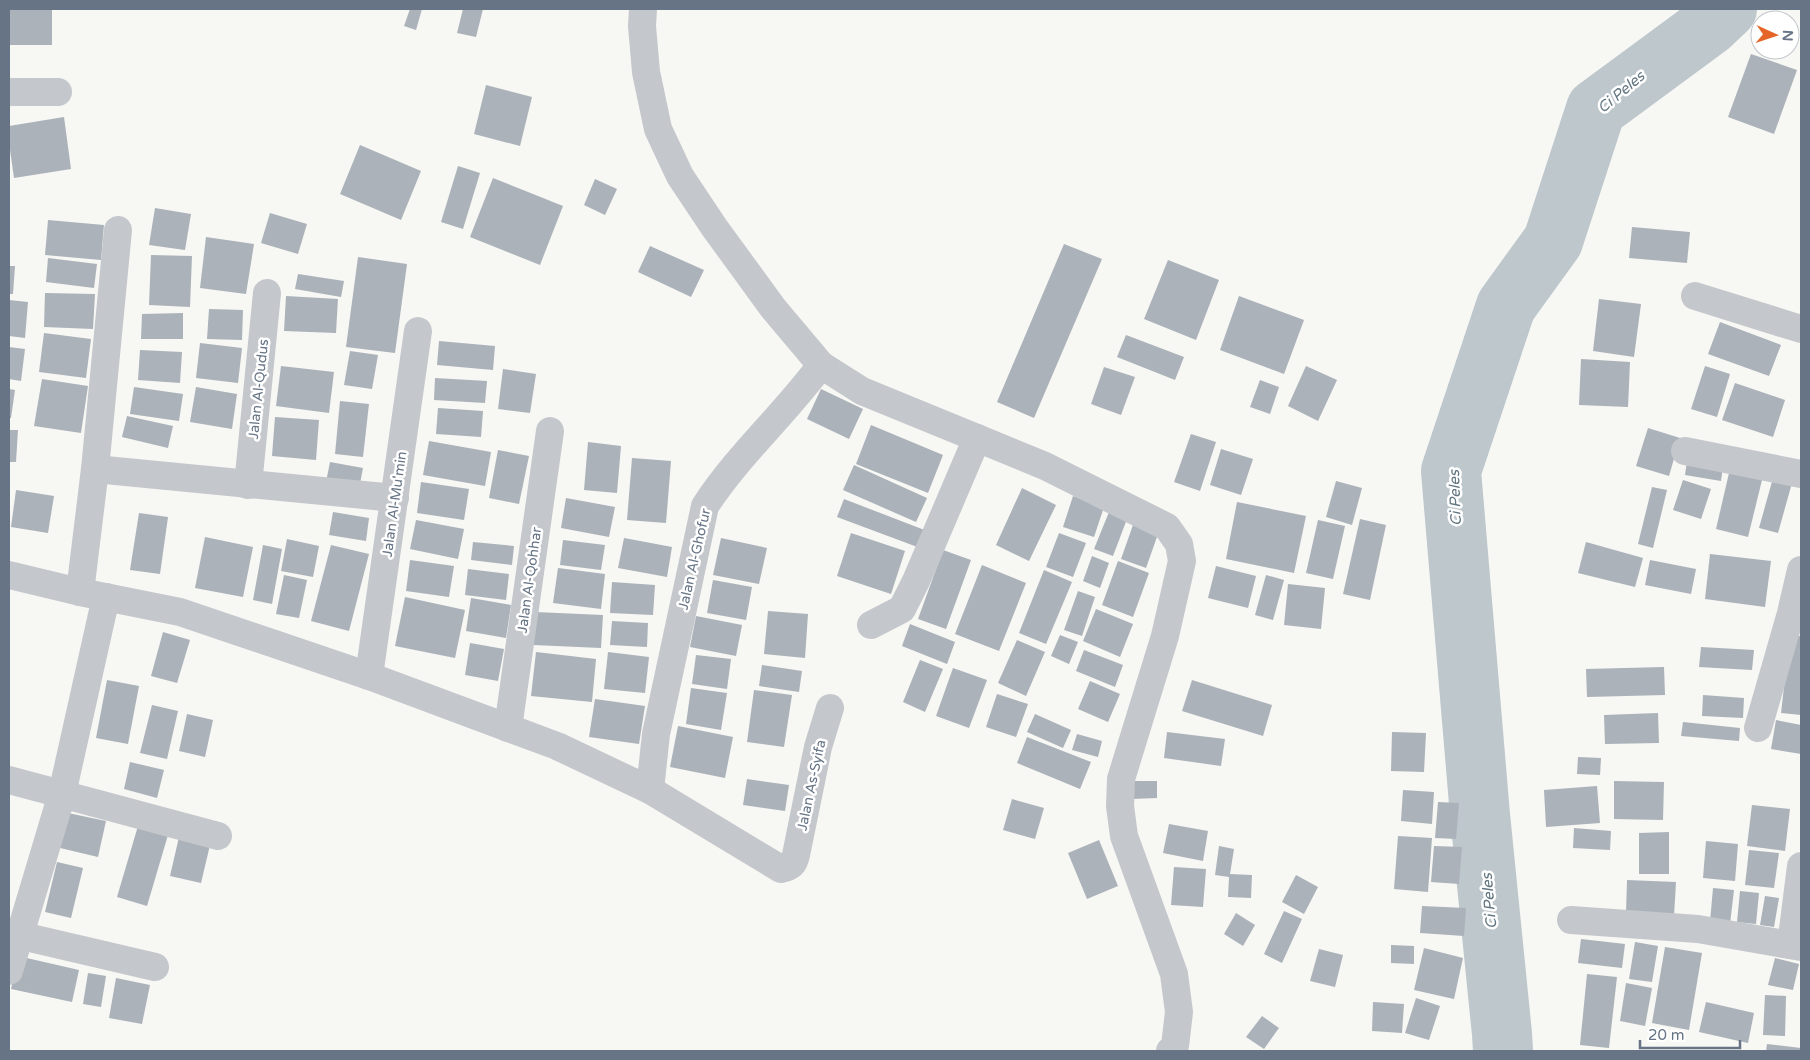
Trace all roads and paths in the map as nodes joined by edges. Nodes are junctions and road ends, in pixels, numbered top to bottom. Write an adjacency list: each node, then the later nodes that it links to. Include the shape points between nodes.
1 (643, 9): 9 (street, via 646,72 658,130 680,176 773,308)
2 (9, 92): 3 (street)
3 (58, 92)
4 (118, 230): 13 (street)
5 (267, 293): 15 (street, Jalan Al-Qudus)
6 (1694, 296): 7 (street)
7 (1801, 329)
8 (418, 331): 16 (street, Jalan Al-Mu'min)
9 (821, 366): 11 (street, via 862,391); 28 (street, Jalan Al-Ghofur, via 717,487 705,506 656,734)
10 (550, 431): 25 (street, Jalan Al-Qohhar)
11 (977, 438): 22 (street, via 902,609); 37 (street, via 1046,466 1167,526 1180,544 1182,561 1165,636 1121,779 1120,806 1124,836 1174,974 1179,1012 1175,1046)
12 (1685, 451): 14 (street)
13 (95, 469): 15 (street); 19 (street)
14 (1801, 474)
15 (248, 485): 16 (street)
16 (395, 498): 23 (street, Jalan Al-Mu'min)
17 (1801, 570): 21 (street)
18 (9, 575): 19 (street)
19 (80, 592): 20 (street)
20 (106, 597): 23 (street, via 180,612); 29 (street)
21 (1796, 615): 26 (street)
22 (872, 625)
23 (369, 676): 25 (street)
24 (830, 708): 28 (street, Jalan As-Syifa, via 818,747 794,864 788,868 781,869)
25 (508, 728): 28 (street, via 558,746)
26 (1758, 728)
27 (9, 780): 29 (street)
28 (650, 790)
29 (62, 794): 30 (street); 33 (street)
30 (218, 836)
31 (1801, 866): 34 (street)
32 (1571, 920): 34 (street, via 1698,929)
33 (14, 934): 35 (street); 36 (street)
34 (1796, 946)
35 (155, 967)
36 (9, 971)
37 (1170, 1051)

